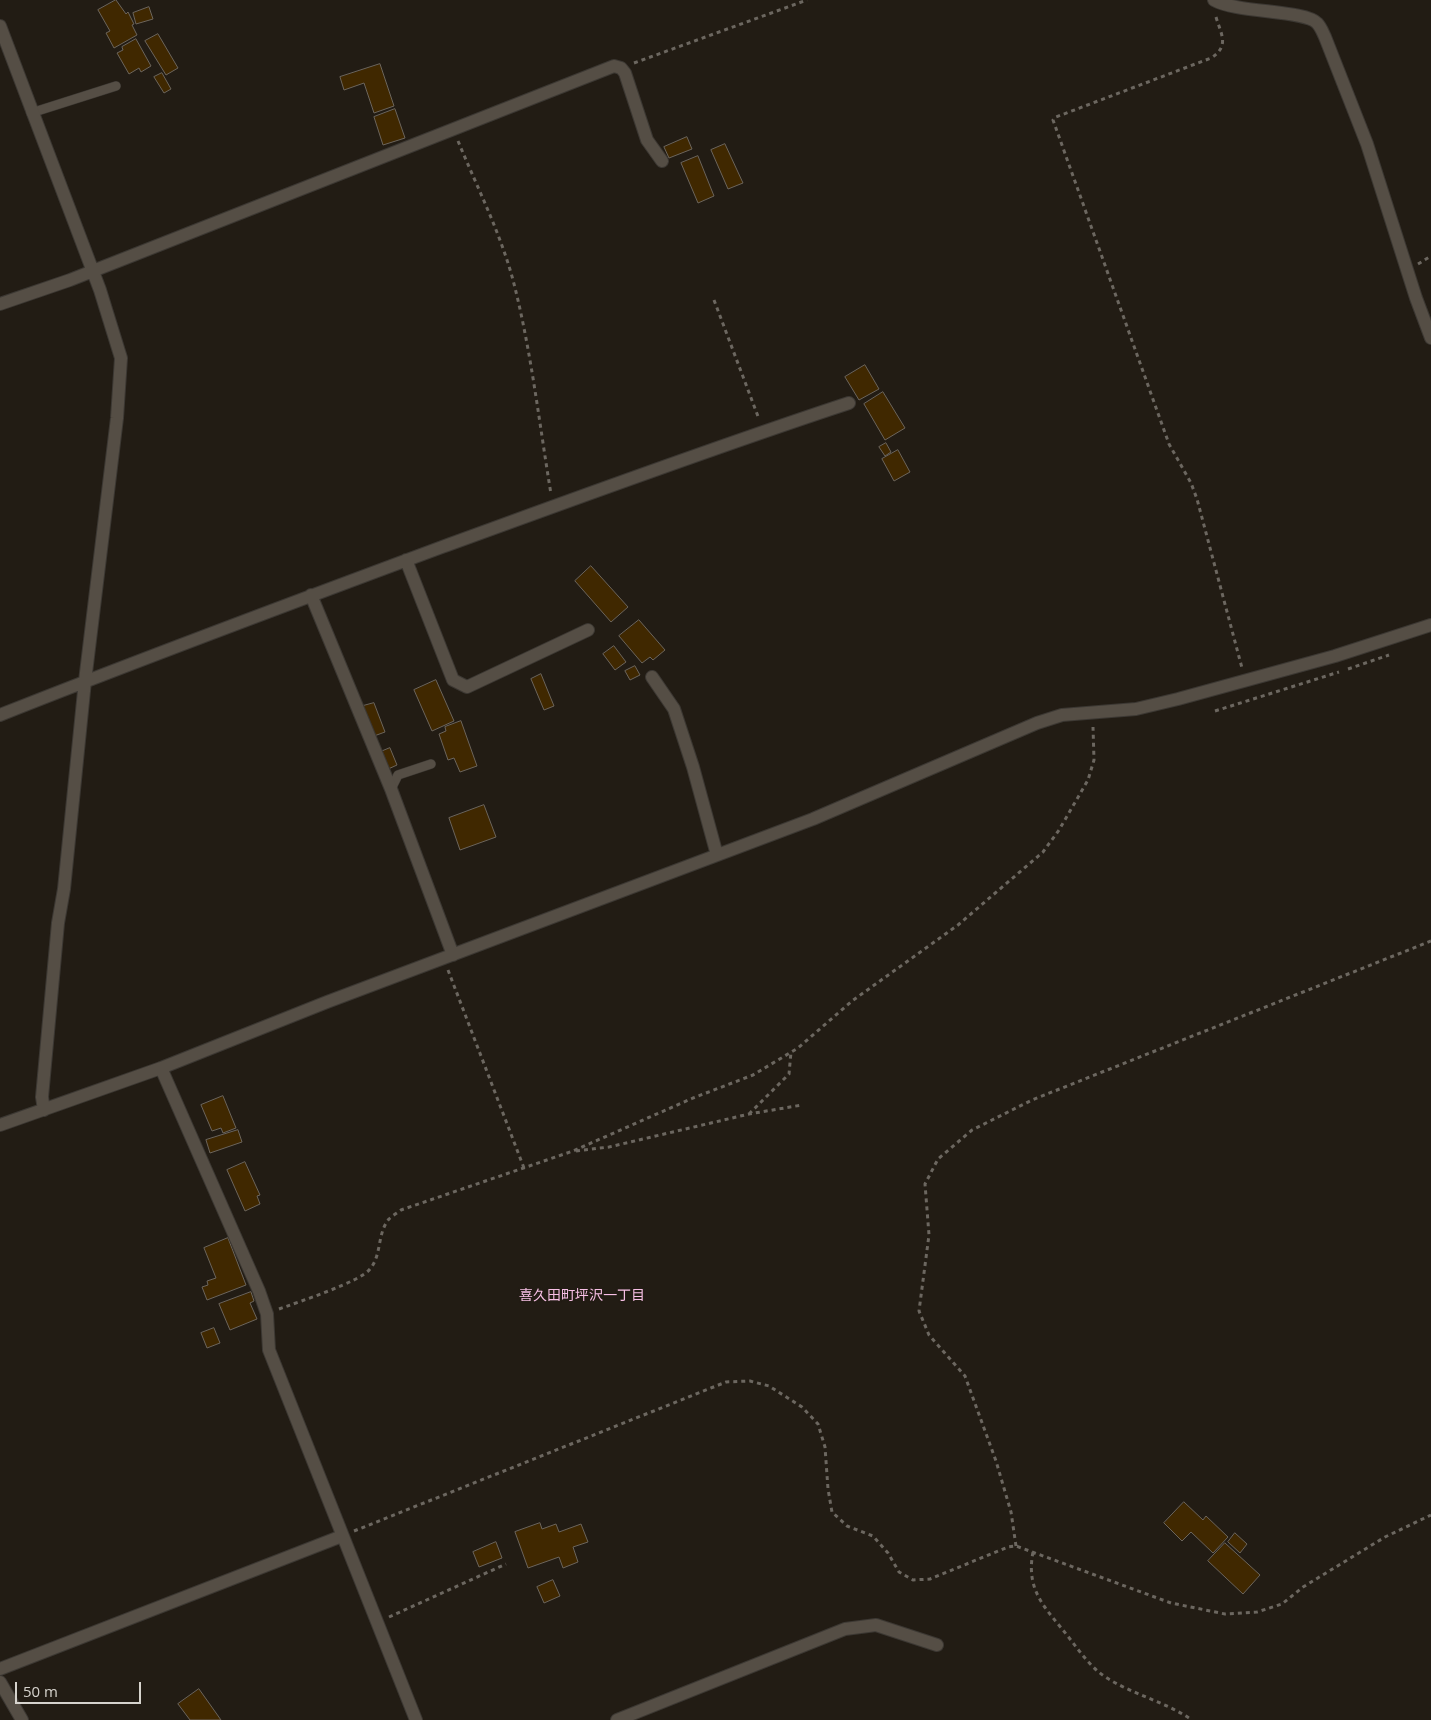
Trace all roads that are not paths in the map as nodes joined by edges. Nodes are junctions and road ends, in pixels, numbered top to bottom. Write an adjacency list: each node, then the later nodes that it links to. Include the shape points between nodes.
1 (1214, 0): 8 (street, via 1226,6 1291,15 1318,24 1366,144)
2 (0, 26): 4 (street)
3 (116, 86): 4 (lane)
4 (31, 112): 6 (street)
5 (662, 161): 6 (street, via 648,140 625,73 614,66)
6 (92, 271): 7 (street); 15 (street, via 116,340 121,368)
7 (0, 304)
8 (1431, 338)
9 (849, 403): 10 (street)
10 (406, 560): 11 (street); 13 (street, via 453,680 467,688)
11 (311, 595): 15 (street); 18 (street)
12 (1431, 625): 19 (street, via 1335,656 1178,699 1136,708 1062,715 1037,723 813,819)
13 (588, 630)
14 (652, 677): 19 (street, via 674,709 694,767)
15 (85, 681): 16 (street); 22 (street, via 47,1035 42,1096)
16 (0, 716)
17 (431, 764): 18 (lane, via 398,775)
18 (390, 789): 20 (street)
19 (717, 855): 20 (street)
20 (448, 957): 21 (street)
21 (161, 1068): 22 (street); 24 (street, via 259,1292 267,1314 269,1350)
22 (44, 1110): 23 (street)
23 (0, 1125)
24 (342, 1536): 26 (street); 29 (street)
25 (937, 1645): 30 (street, via 876,1624 845,1629)
26 (0, 1669)
27 (0, 1682): 28 (street)
28 (22, 1720)
29 (416, 1720)
30 (617, 1720)

